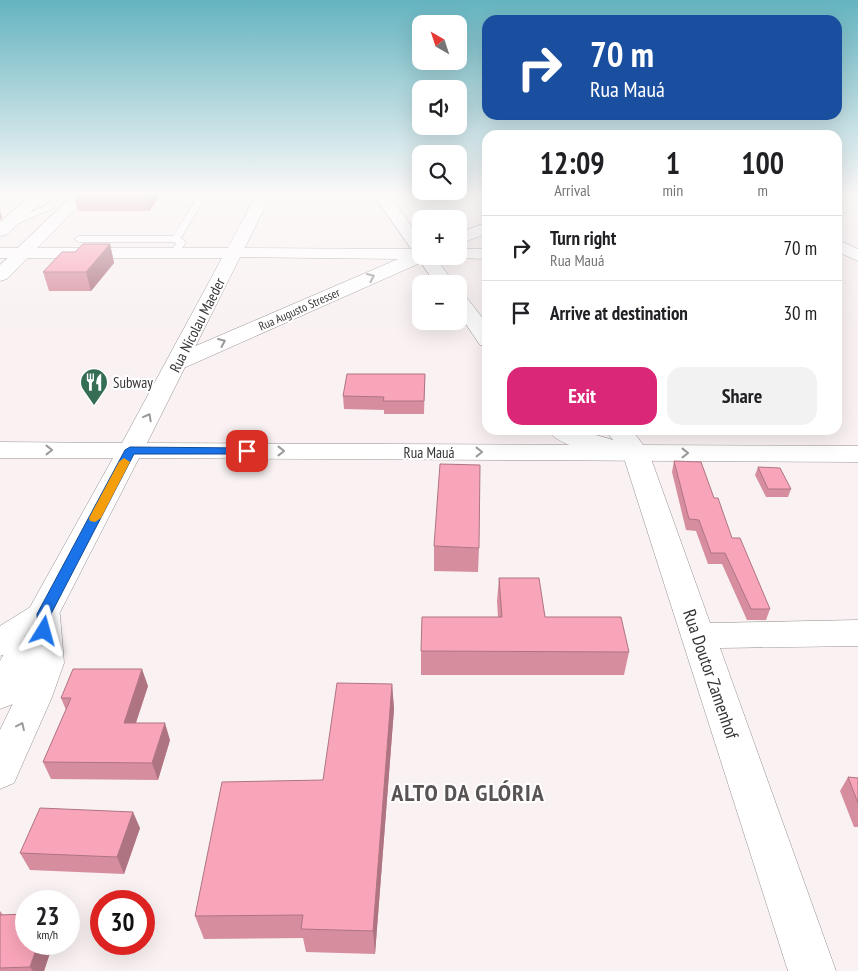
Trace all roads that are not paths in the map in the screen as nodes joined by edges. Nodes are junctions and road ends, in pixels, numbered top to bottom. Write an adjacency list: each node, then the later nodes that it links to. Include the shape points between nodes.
1 (37, 238): 7 (main road)
2 (180, 238): 5 (lane)
3 (242, 238): 9 (main road, Rua Nicolau Maeder)
4 (79, 239): 5 (lane)
5 (176, 246): 7 (main road); 9 (main road)
6 (0, 253): 7 (main road)
7 (22, 253): 13 (main road)
8 (412, 253): 9 (main road)
9 (234, 254): 16 (main road, Rua Nicolau Maeder)
10 (467, 254): 11 (main road)
11 (482, 254)
12 (412, 257): 16 (main road, Rua Augusto Stresser, one-way to 12)
13 (0, 275)
14 (467, 312): 15 (main road)
15 (482, 332)
16 (178, 362): 20 (main road, Rua Nicolau Maeder, one-way to 16)
17 (568, 435): 18 (main road, via 591,444)
18 (629, 441): 20 (main road, Rua Mauá, one-way to 18); 21 (main road, Rua Mauá, one-way to 21); 24 (main road, Rua Doutor Zamenhof)
19 (0, 450): 20 (main road, Rua Mauá, one-way to 20)
20 (130, 450): 22 (main road, Rua Nicolau Maeder)
21 (858, 454)
22 (44, 614): 25 (main road); 26 (main road, Rua Nicolau Maeder); 27 (main road, one-way to 22, via 46,663)
23 (858, 633): 24 (main road)
24 (698, 636): 28 (main road, Rua Doutor Zamenhof)
25 (0, 643)
26 (0, 694)
27 (0, 770)
28 (812, 971)

